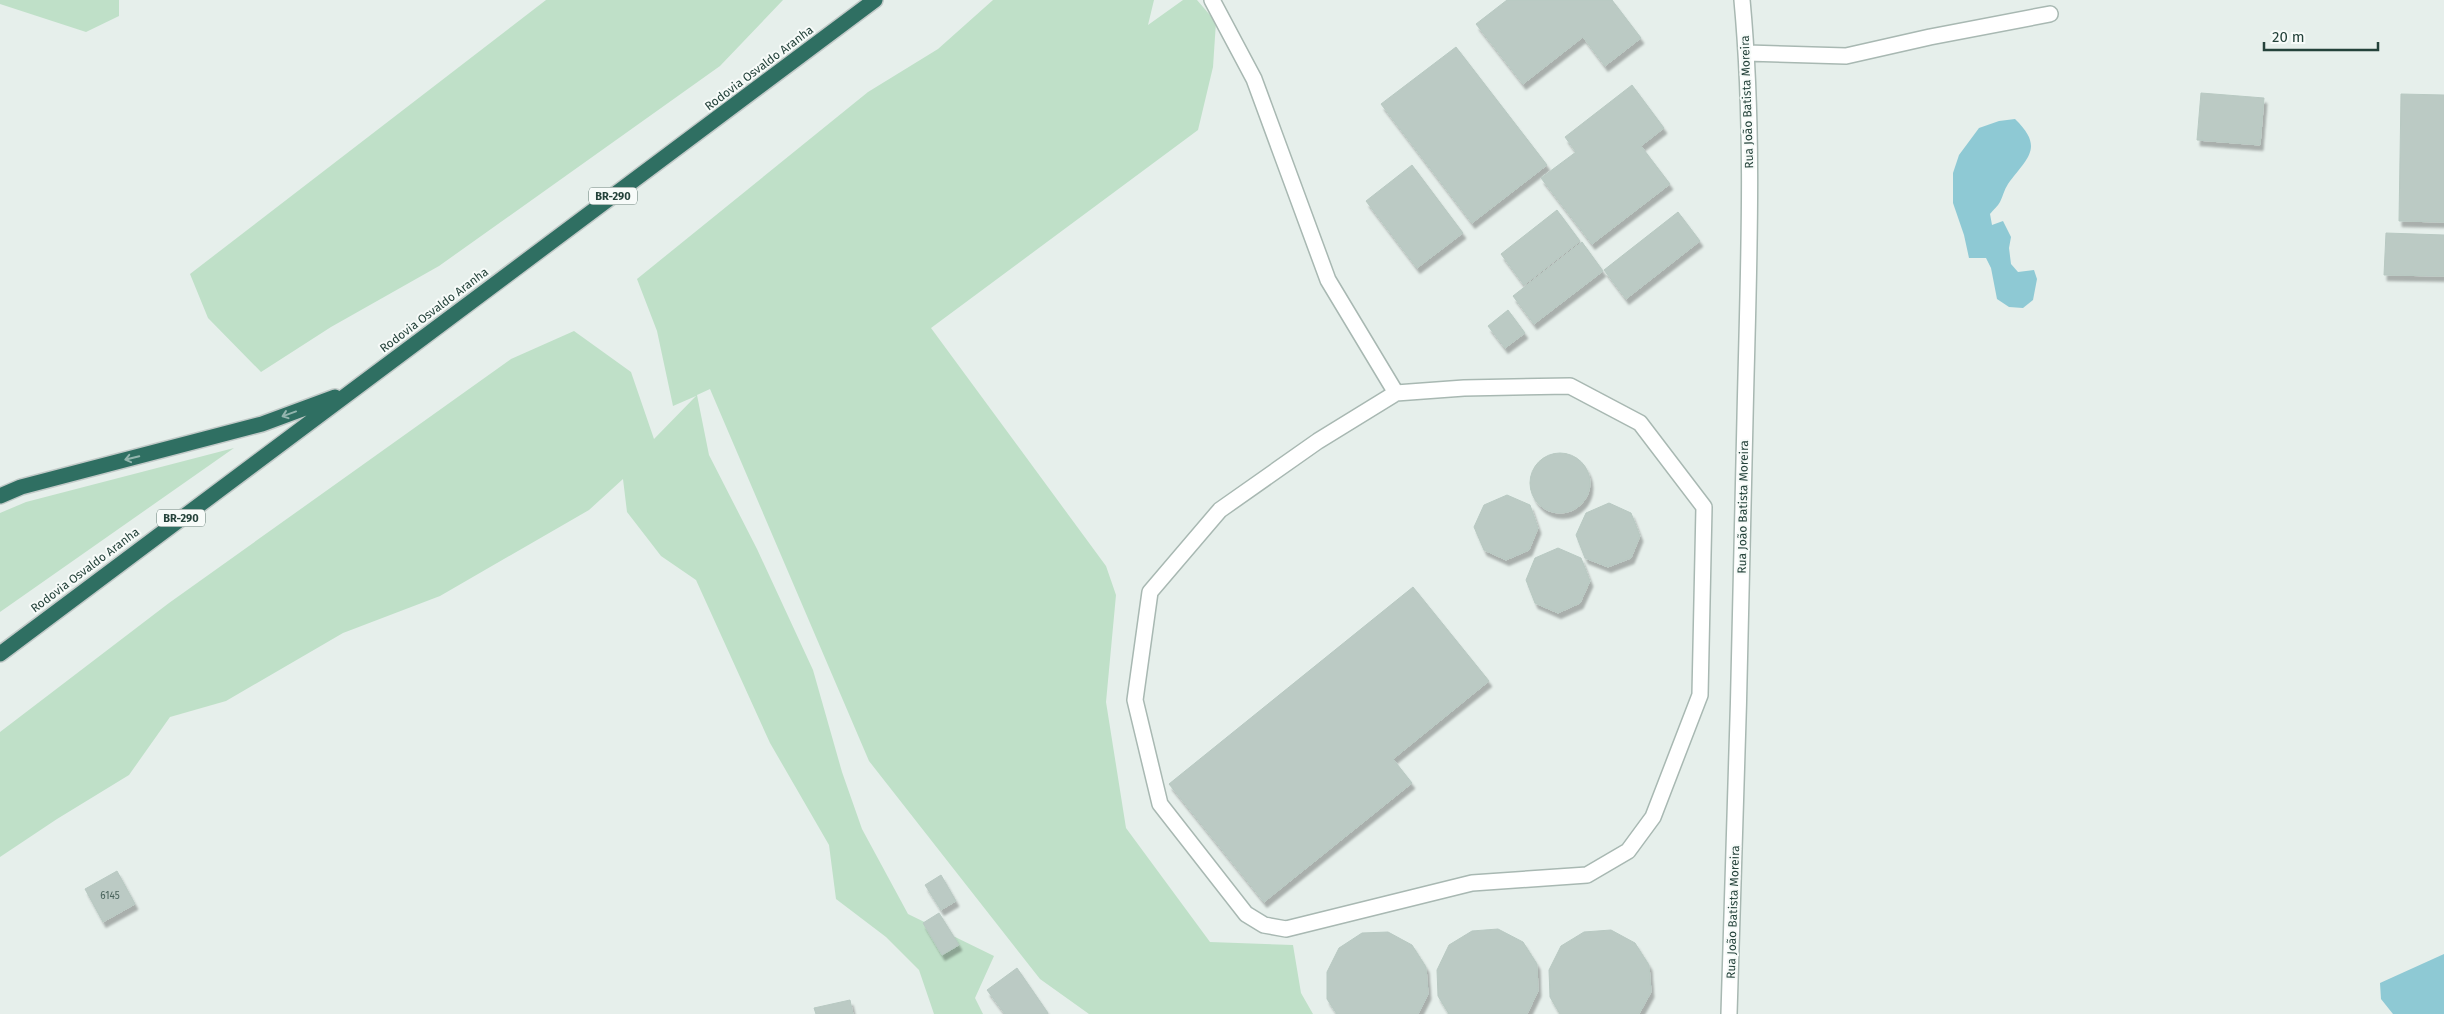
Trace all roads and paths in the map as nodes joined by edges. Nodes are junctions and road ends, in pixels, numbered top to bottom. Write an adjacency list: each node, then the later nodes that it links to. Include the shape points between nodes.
1 (875, 0): 6 (highway, Rodovia Osvaldo Aranha / BR-290)
2 (1212, 0): 7 (street, via 1254,78 1328,280)
3 (1742, 0): 5 (street, Rua João Batista Moreira)
4 (2050, 14): 5 (street, via 1846,56)
5 (1747, 53): 10 (street, Rua João Batista Moreira, via 1749,212 1739,718)
6 (351, 391): 8 (highway, one-way to 8, via 262,424 21,487); 9 (highway, Rodovia Osvaldo Aranha / BR-290)
7 (1396, 393): 7 (street, via 1570,386 1640,424 1704,507 1700,695 1652,818 1628,851 1587,875 1472,883 1286,929 1264,925 1246,914 1160,804 1135,700 1150,592 1220,510 1318,441)
8 (0, 496)
9 (3, 648)
10 (1729, 1014)

